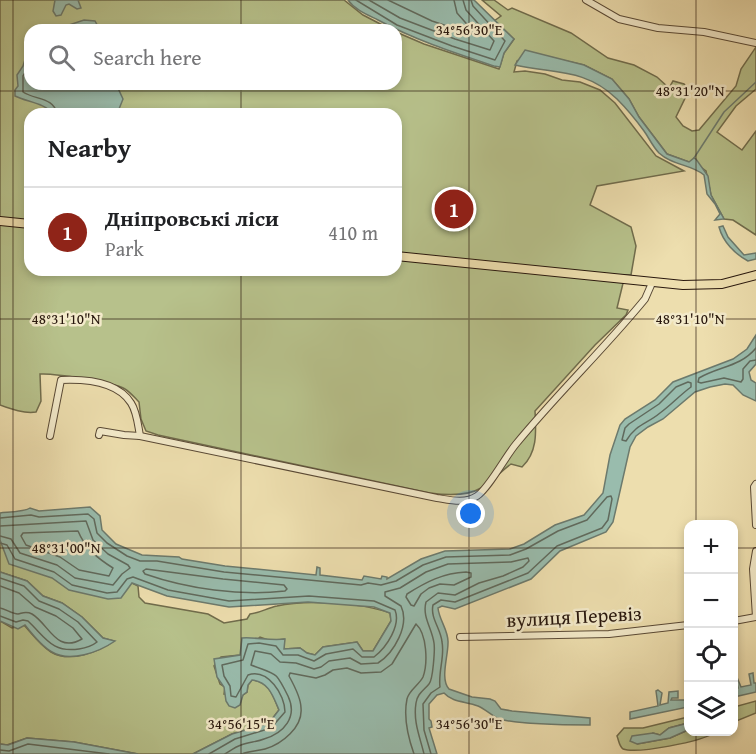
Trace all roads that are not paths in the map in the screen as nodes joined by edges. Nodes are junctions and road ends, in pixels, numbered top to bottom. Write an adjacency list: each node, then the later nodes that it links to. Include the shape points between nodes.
1 (586, 0): 2 (street, via 620,19)
2 (756, 43)
3 (0, 221): 4 (main road)
4 (24, 223)
5 (402, 257): 7 (main road)
6 (756, 276): 7 (main road, via 709,285)
7 (652, 283): 10 (street, via 645,299 536,419 486,487 465,501)
8 (99, 435): 10 (street, via 100,431)
9 (50, 436): 10 (street, via 60,381 72,380 105,384 126,396)
10 (140, 436)
11 (756, 484): 12 (street)
12 (756, 525)
13 (756, 551): 14 (street)
14 (756, 617): 15 (street)
15 (738, 620)
16 (684, 625): 17 (street, вулиця Перевіз, via 609,634)
17 (460, 637)

